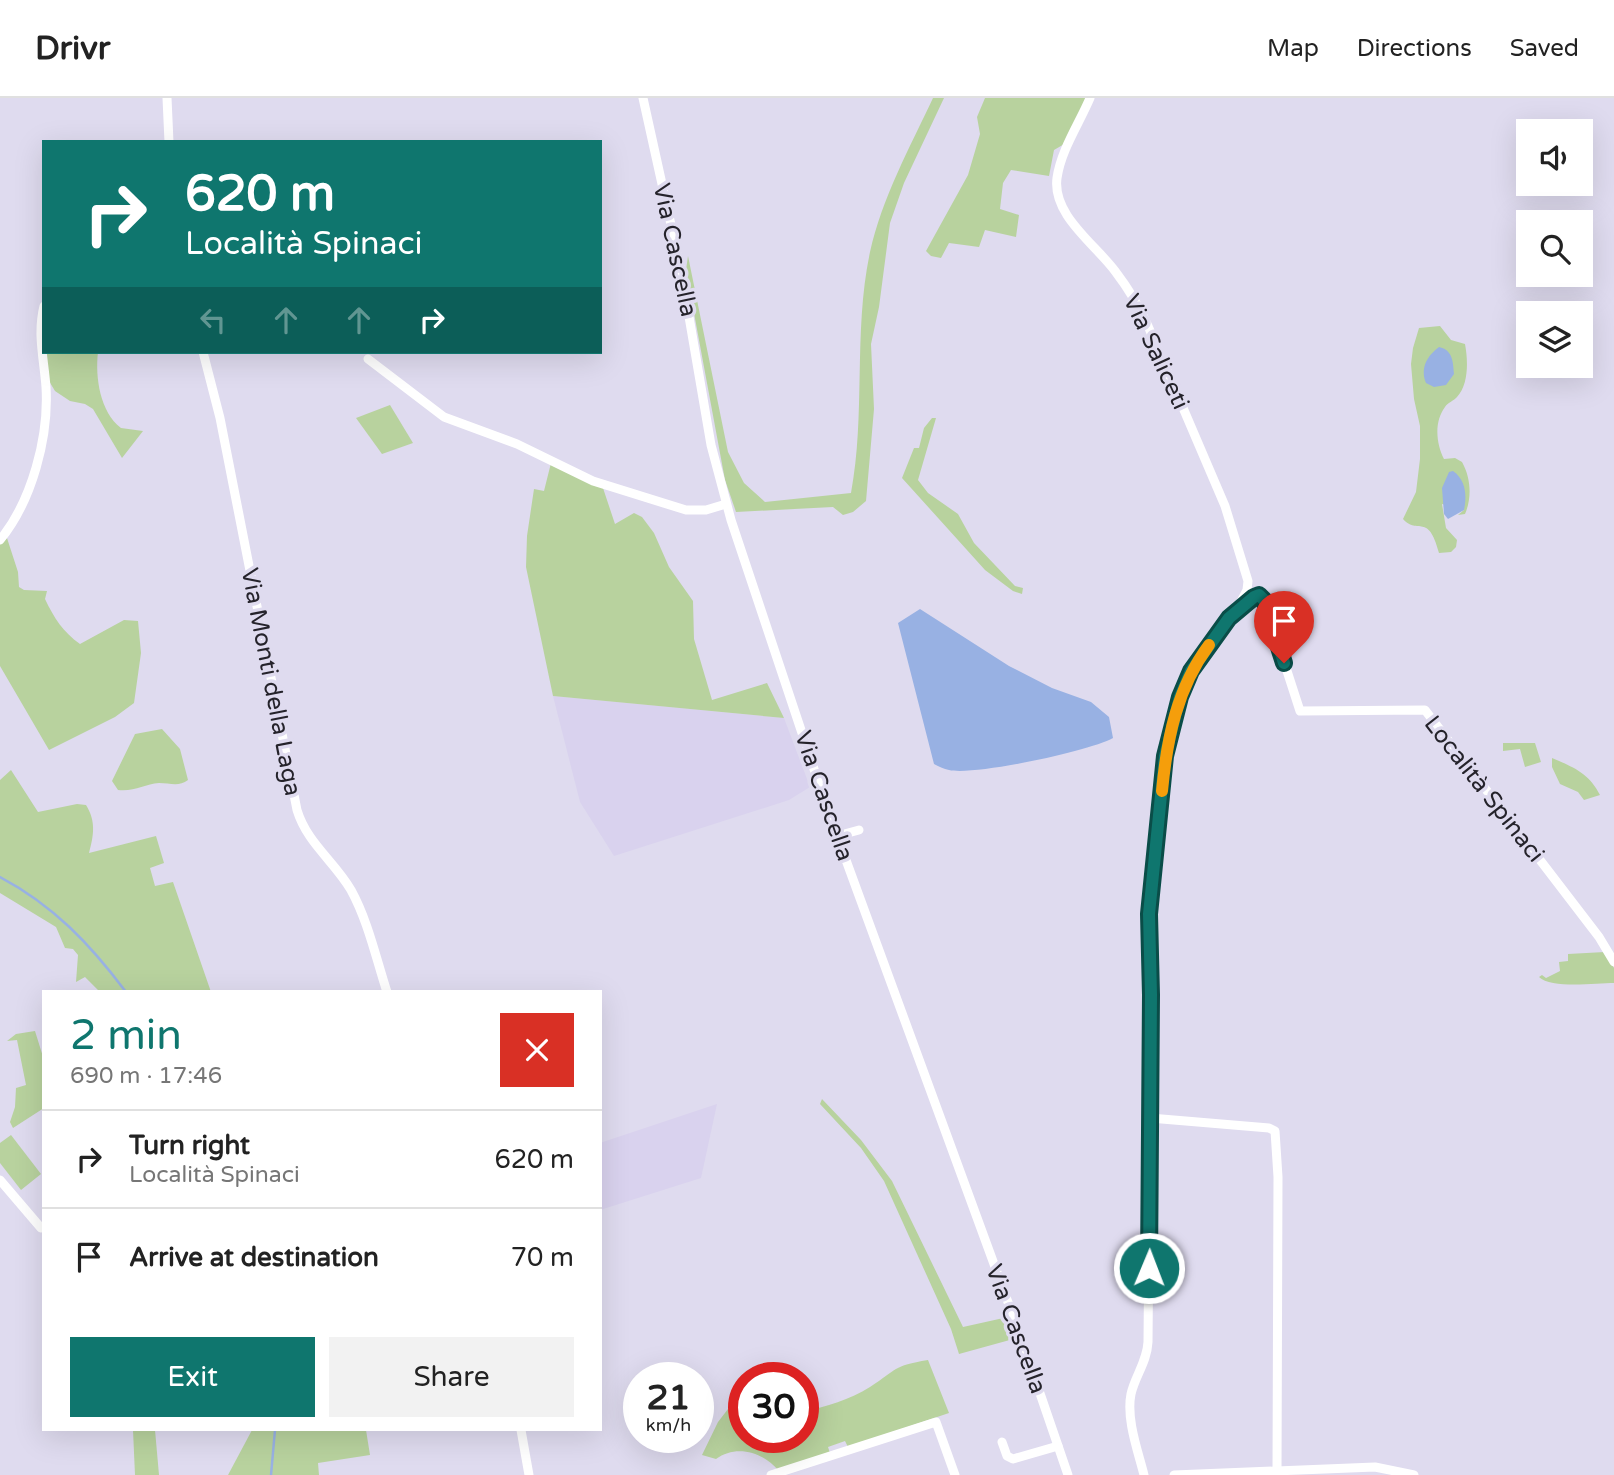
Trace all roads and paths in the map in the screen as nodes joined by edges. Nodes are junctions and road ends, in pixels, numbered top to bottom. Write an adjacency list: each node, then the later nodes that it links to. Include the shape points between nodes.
1 (167, 98): 4 (street)
2 (643, 98): 8 (street, Via Cascella)
3 (1090, 98): 10 (street, Via Saliceti, via 1060,165 1058,198 1134,297 1225,506 1248,581 1240,605)
4 (167, 139)
5 (42, 325): 9 (street, via 43,427 27,490)
6 (204, 354): 14 (street, Via Monti della Laga, via 297,810 306,833 356,901)
7 (368, 359): 8 (street, via 439,415 517,444 593,481 686,510)
8 (726, 504): 12 (street, Via Cascella)
9 (0, 540)
10 (1229, 618): 13 (street, Località Spinaci, via 1254,597 1264,600 1300,711 1425,710); 15 (street, via 1191,671 1165,756 1149,914)
11 (859, 830): 12 (street)
12 (837, 836): 20 (street, Via Cascella)
13 (1614, 962)
14 (386, 990)
15 (1150, 1118): 21 (street, via 1275,1131 1279,1177); 26 (street, via 1148,1346 1130,1401)
16 (0, 1180): 17 (street)
17 (41, 1228)
18 (521, 1431): 22 (street)
19 (1002, 1442): 20 (street, via 1013,1459)
20 (1058, 1446): 25 (street, Via Cascella)
21 (1277, 1472): 27 (street); 28 (street, via 1375,1467)
22 (529, 1475)
23 (771, 1475): 24 (street, via 936,1422)
24 (955, 1475)
25 (1068, 1475)
26 (1144, 1475)
27 (1174, 1475)
28 (1414, 1475)

